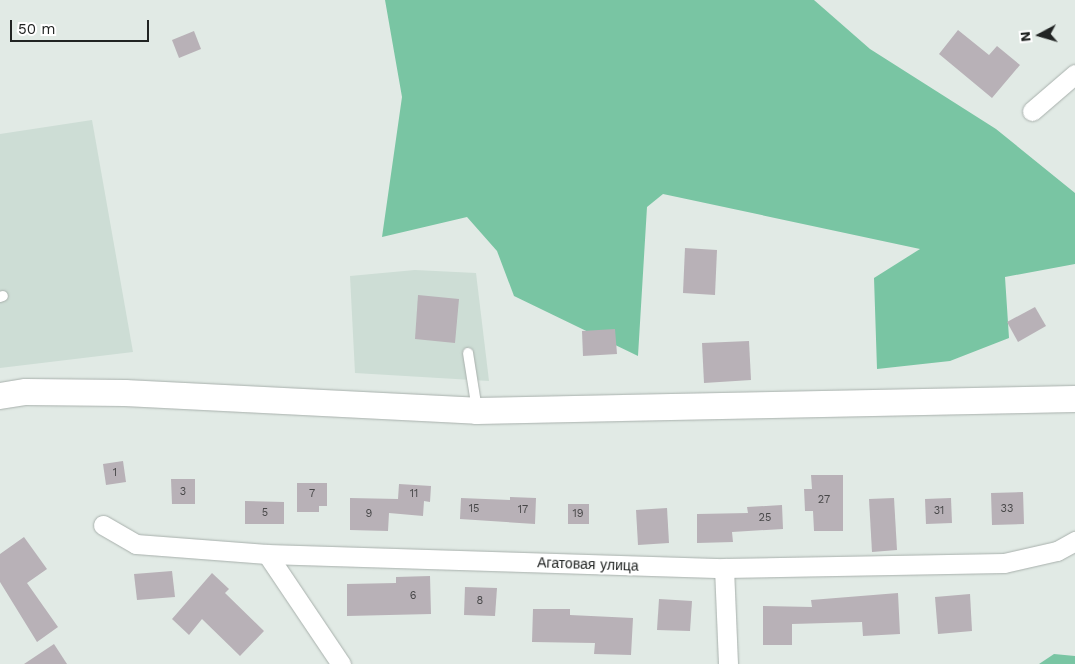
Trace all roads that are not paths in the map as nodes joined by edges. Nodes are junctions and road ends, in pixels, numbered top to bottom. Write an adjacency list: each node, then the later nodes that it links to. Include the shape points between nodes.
1 (1075, 74): 2 (street)
2 (1032, 112)
3 (468, 353): 6 (lane)
4 (0, 396): 6 (street, via 26,392 125,393)
5 (1075, 399): 6 (street)
6 (477, 411)
7 (103, 525): 9 (street, Агатовая улица, via 136,544)
8 (1075, 541): 10 (street, Агатовая улица, via 1057,551 1004,562)
9 (267, 554): 10 (street, Агатовая улица); 11 (street)
10 (724, 568): 12 (street)
11 (341, 664)
12 (728, 664)

